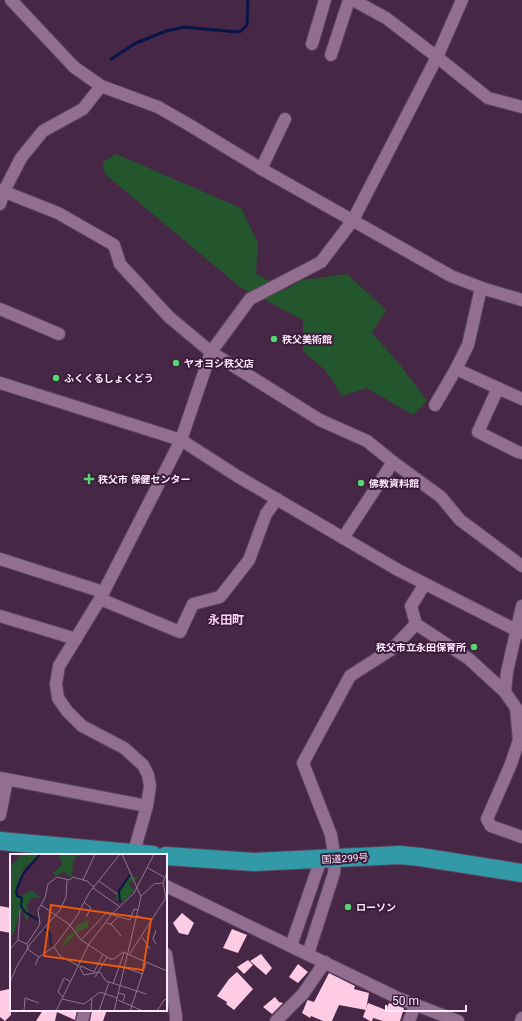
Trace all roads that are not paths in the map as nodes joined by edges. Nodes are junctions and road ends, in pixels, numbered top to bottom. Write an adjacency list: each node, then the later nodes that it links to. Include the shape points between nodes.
1 (11, 0): 9 (street, via 74,67)
2 (325, 0): 6 (street)
3 (349, 0): 7 (street)
4 (353, 0): 8 (street, via 386,18)
5 (462, 0): 8 (street)
6 (312, 44)
7 (331, 55)
8 (438, 57): 10 (street, via 488,98); 15 (street)
9 (101, 86): 12 (street, via 158,107); 13 (street, via 83,109 43,131 21,158)
10 (522, 107)
11 (285, 118): 12 (street)
12 (261, 169): 15 (street)
13 (2, 190): 14 (street); 20 (street, via 58,213 114,245 120,264 169,318)
14 (0, 204)
15 (353, 220): 16 (street, via 451,276); 20 (street, via 321,262 250,300)
16 (482, 288): 17 (street); 21 (street, via 468,344)
17 (522, 300)
18 (0, 309): 19 (street)
19 (59, 334)
20 (211, 352): 26 (street); 28 (street, via 320,420 367,441)
21 (456, 369): 23 (street); 25 (street)
22 (0, 383): 26 (street)
23 (498, 388): 24 (street); 27 (street, via 478,432)
24 (522, 399)
25 (435, 405)
26 (181, 440): 29 (street); 34 (street)
27 (522, 453)
28 (393, 462): 30 (street); 32 (street, via 441,497 460,520)
29 (277, 499): 30 (street); 34 (street, via 266,514 249,560 220,597 193,604 180,632)
30 (343, 538): 33 (street)
31 (0, 559): 34 (street)
32 (522, 566)
33 (425, 584): 37 (street, via 411,606); 38 (street)
34 (102, 596): 39 (street)
35 (522, 606): 38 (street)
36 (0, 616): 39 (street)
37 (416, 624): 40 (street, via 469,659); 48 (street, via 392,650 350,676 303,763 331,835)
38 (520, 632): 40 (street, via 507,672)
39 (76, 639): 42 (street, via 59,666 56,684 58,698 67,712 82,726 124,748 143,764 150,786)
40 (505, 692): 44 (street, via 516,708 518,740 511,764 487,819 491,826)
41 (4, 779): 42 (street); 43 (street)
42 (147, 806): 46 (street)
43 (0, 815)
44 (522, 837)
45 (0, 841): 46 (highway)
46 (133, 854)
47 (167, 856): 48 (highway, 国道299号, via 254,862)
48 (328, 859): 49 (highway, 国道299号, via 400,855); 51 (street); 52 (street, via 334,873)
49 (522, 872)
50 (167, 886): 51 (street)
51 (291, 946): 52 (street)
52 (308, 954): 54 (street)
53 (167, 960): 59 (street)
54 (325, 962): 55 (street); 60 (street, via 303,994)
55 (415, 1005): 61 (street); 62 (street)
56 (85, 1011): 58 (street)
57 (522, 1018): 63 (street)
58 (82, 1021)
59 (176, 1021)
60 (276, 1021)
61 (409, 1021)
62 (458, 1021)
63 (521, 1021)

